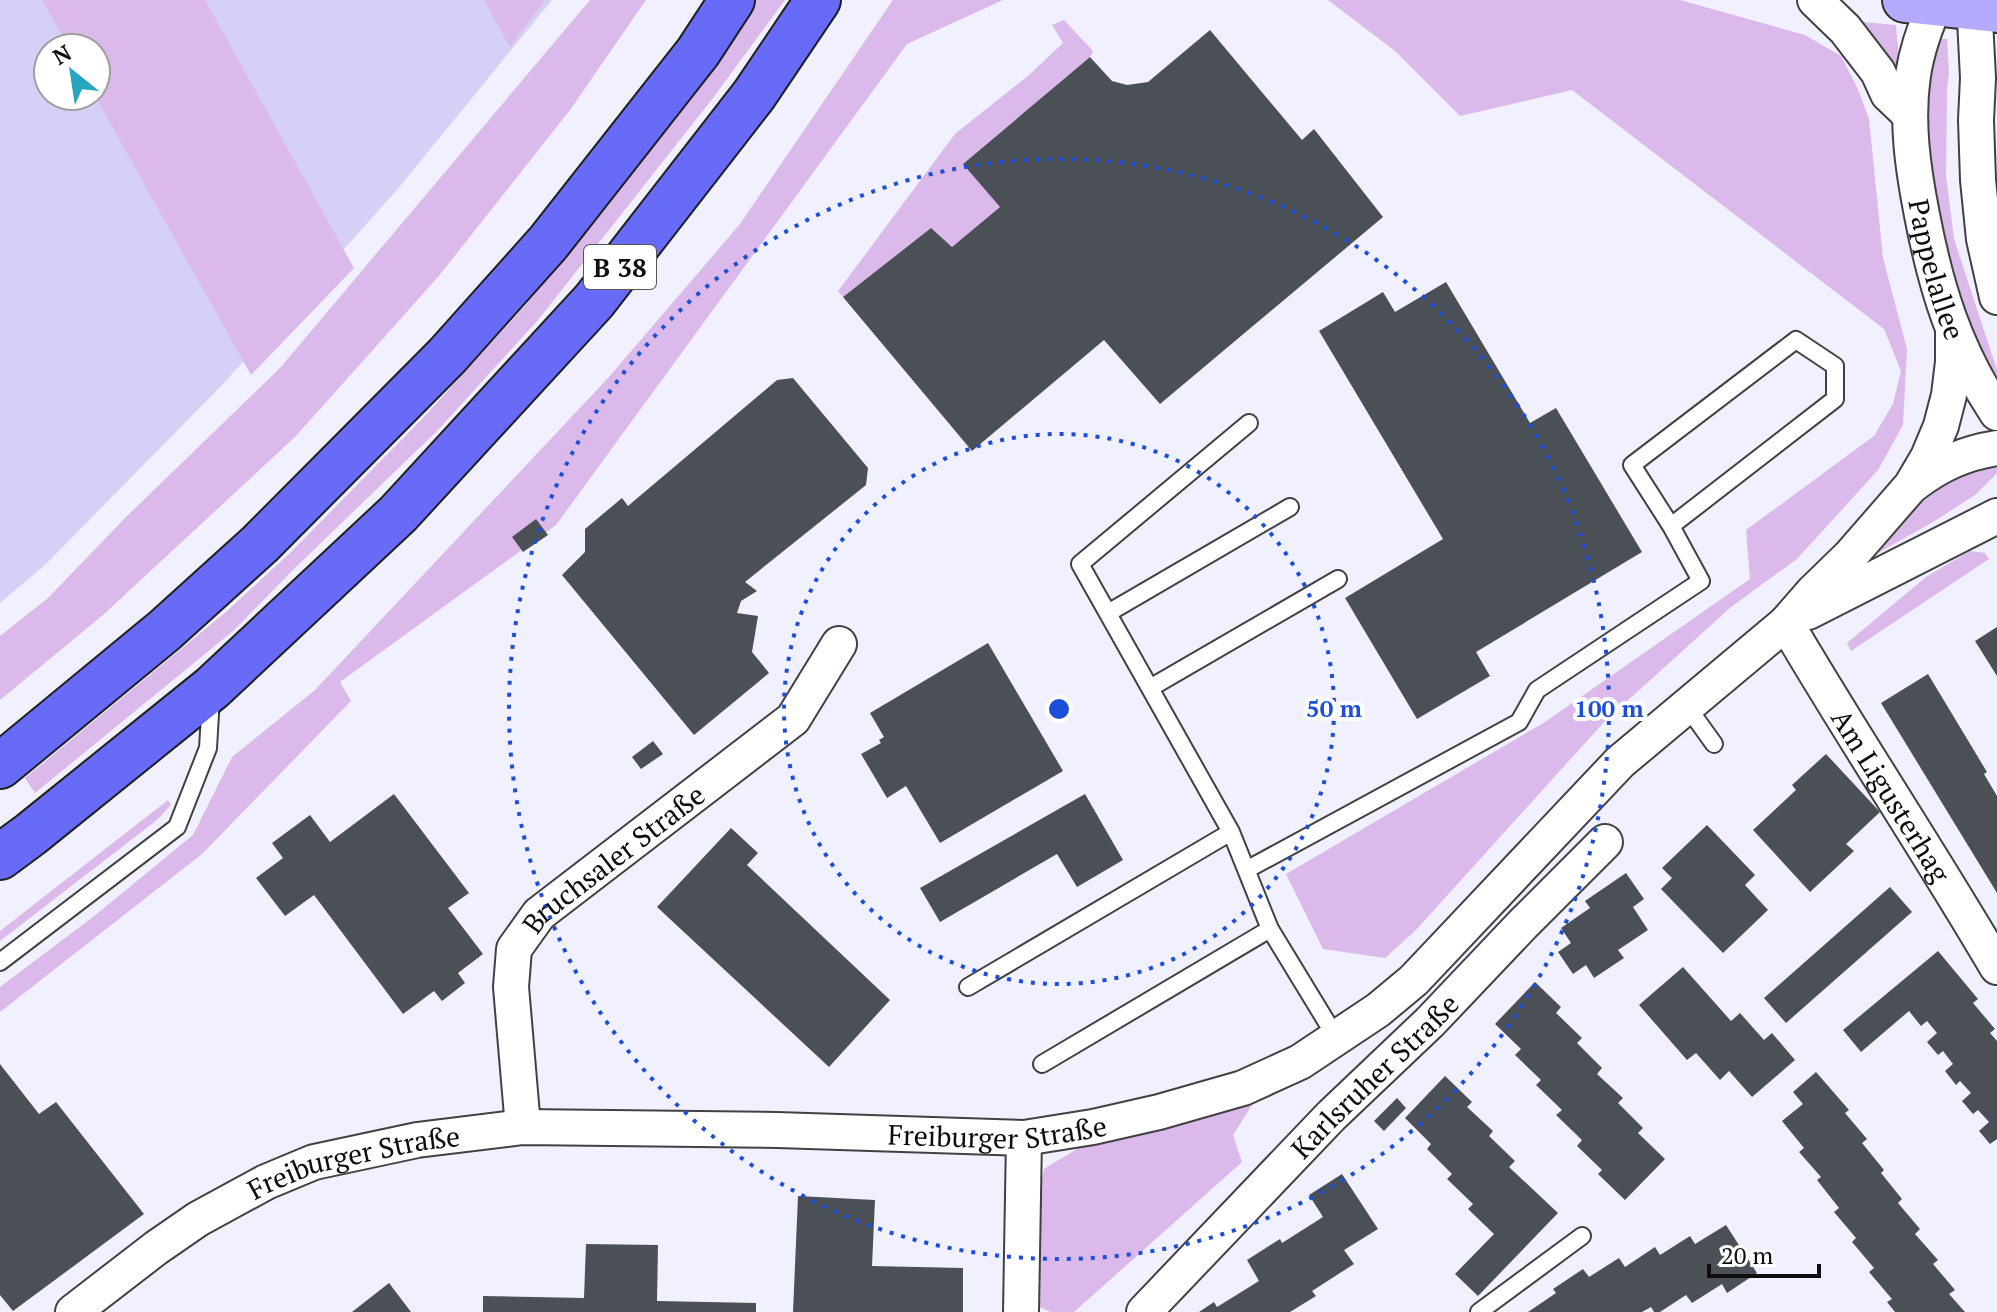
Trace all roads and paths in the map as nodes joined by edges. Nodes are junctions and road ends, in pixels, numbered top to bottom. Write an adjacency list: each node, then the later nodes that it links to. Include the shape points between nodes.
1 (732, 0): 23 (main road, B 38, via 698,52 548,243 447,356 260,544)
2 (818, 0): 19 (main road, B 38, via 754,95 594,301 398,514)
3 (1815, 0): 5 (street, via 1845,29 1888,94)
4 (1954, 4): 5 (street, Pappelallee, via 1918,47); 6 (street, Pappelallee, via 1984,239)
5 (1909, 114): 7 (street, Pappelallee, via 1913,173 1932,267)
6 (1997, 297)
7 (1953, 329): 8 (street, Pappelallee); 11 (street, Freiburger Straße, via 1952,373 1941,426)
8 (1997, 413)
9 (1249, 423): 16 (lane, via 1080,564)
10 (1997, 448): 11 (street, Freiburger Straße, via 1958,457)
11 (1911, 486): 17 (street, Freiburger Straße)
12 (1290, 507): 16 (lane)
13 (1997, 516): 17 (street, Freiburger Straße)
14 (1671, 526): 14 (lane, via 1835,399 1835,366 1796,340 1632,465); 27 (lane, via 1701,581 1537,690 1519,722)
15 (1338, 579): 20 (lane)
16 (1108, 613): 20 (lane)
17 (1786, 623): 21 (street, Freiburger Straße); 30 (street, Am Ligusterhag)
18 (839, 644): 34 (street, Bruchsaler Straße, via 793,719 539,914 514,949 511,987)
19 (212, 688): 26 (main road, B 38); 29 (lane, via 208,748 177,827)
20 (1150, 688): 24 (lane)
21 (1686, 705): 22 (lane); 32 (street, Freiburger Straße, via 1620,762 1414,980)
22 (1714, 744)
23 (0, 766)
24 (1231, 832): 27 (lane); 31 (lane)
25 (1605, 842): 39 (street, Karlsruher Straße)
26 (0, 857)
27 (1248, 869): 28 (lane)
28 (1270, 929): 32 (lane); 33 (lane)
29 (0, 962)
30 (1997, 967)
31 (968, 987)
32 (1337, 1039): 35 (street, Freiburger Straße, via 1243,1088 1159,1112)
33 (1042, 1064)
34 (523, 1127): 35 (street, Freiburger Straße); 37 (street, Freiburger Straße, via 417,1140 314,1162 198,1219)
35 (1024, 1138): 38 (street)
36 (1582, 1236): 40 (lane)
37 (73, 1312)
38 (1021, 1312)
39 (1144, 1312)
40 (1479, 1312)

